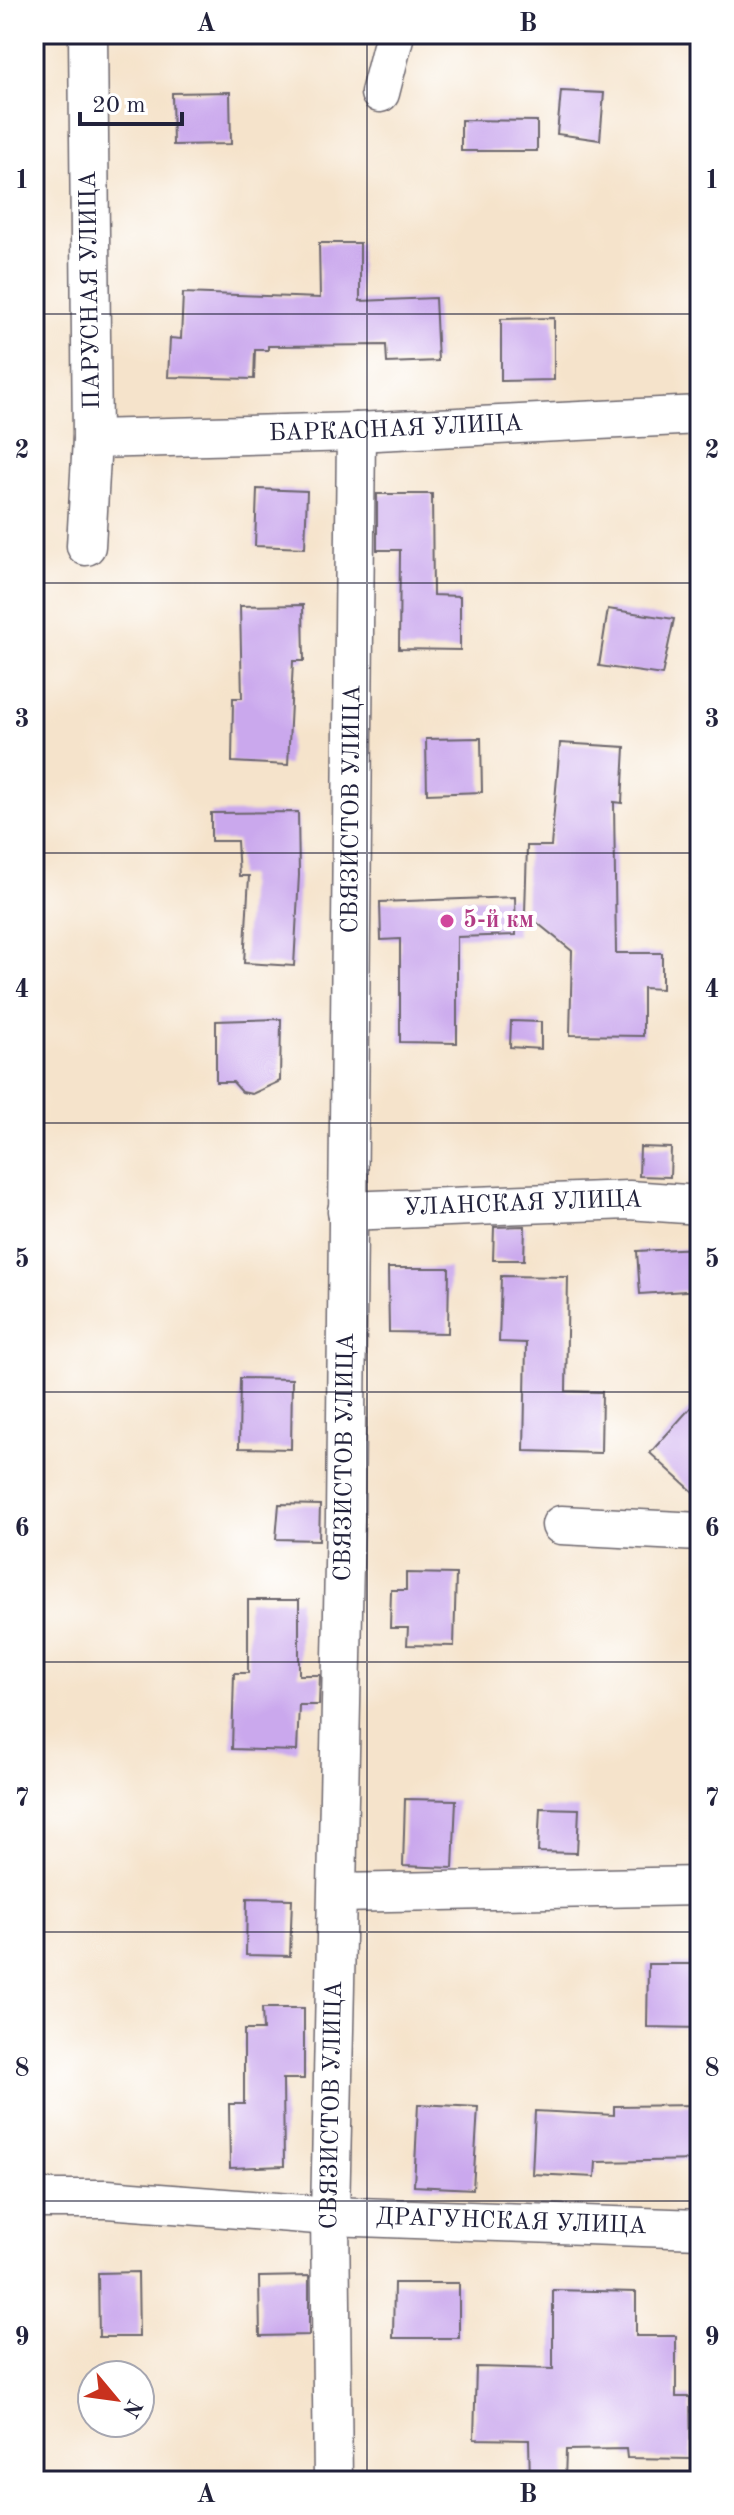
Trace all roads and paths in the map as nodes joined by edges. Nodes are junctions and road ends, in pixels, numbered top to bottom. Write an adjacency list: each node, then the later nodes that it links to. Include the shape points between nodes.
1 (88, 34): 6 (street, ПАРУСНАЯ УЛИЦА)
2 (395, 34): 3 (street)
3 (380, 93)
4 (700, 415): 5 (street, БАРКАСНАЯ УЛИЦА)
5 (356, 432): 6 (street, БАРКАСНАЯ УЛИЦА); 9 (street, СВЯЗИСТОВ УЛИЦА)
6 (92, 439): 7 (street, ПАРУСНАЯ УЛИЦА)
7 (86, 546)
8 (700, 1205): 9 (street, УЛАНСКАЯ УЛИЦА, via 629,1200)
9 (347, 1211): 13 (street, СВЯЗИСТОВ УЛИЦА)
10 (561, 1525): 11 (street)
11 (700, 1532)
12 (700, 1886): 13 (street)
13 (338, 1893): 15 (street, СВЯЗИСТОВ УЛИЦА)
14 (34, 2199): 15 (street, ДРАГУНСКАЯ УЛИЦА, via 107,2199)
15 (330, 2216): 16 (street, ДРАГУНСКАЯ УЛИЦА); 17 (street, СВЯЗИСТОВ УЛИЦА)
16 (700, 2229)
17 (333, 2481)

